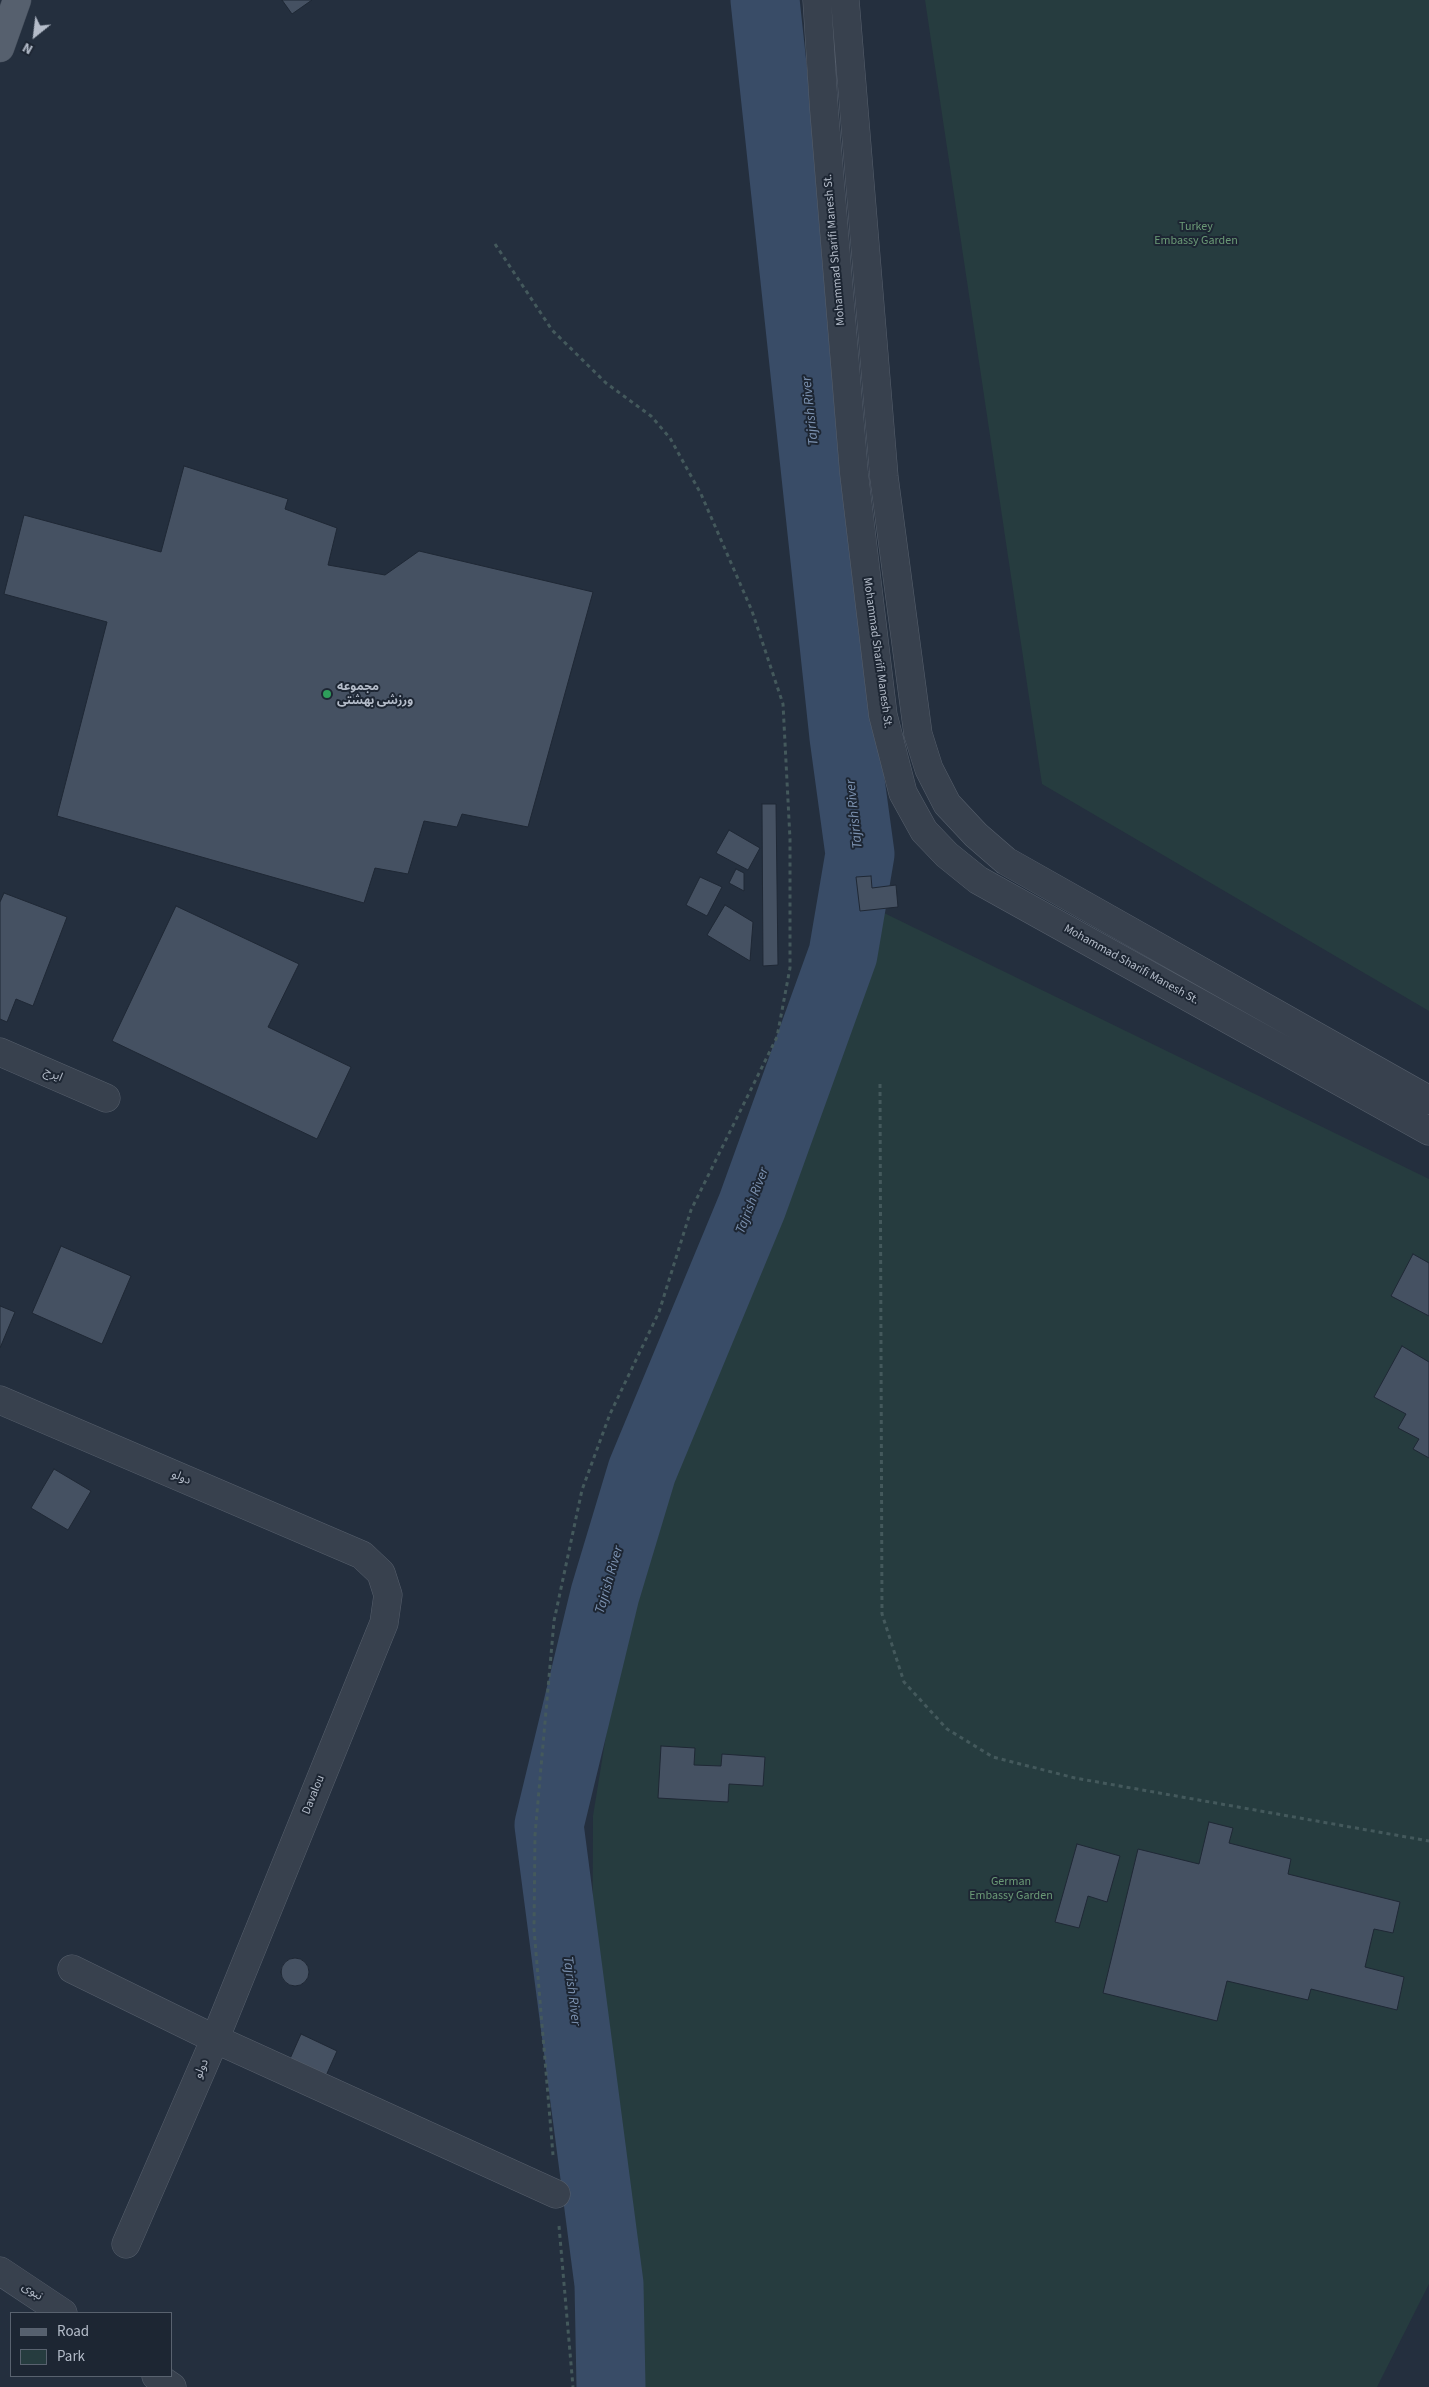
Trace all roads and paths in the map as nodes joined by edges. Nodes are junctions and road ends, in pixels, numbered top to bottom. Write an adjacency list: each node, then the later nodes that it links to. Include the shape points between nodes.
1 (17, 0): 4 (main road)
2 (817, 0): 10 (street, Mohammad Sharifi Manesh St., via 854,473 883,714 903,794 924,831 947,856 978,880)
3 (845, 0): 9 (street, via 885,487 918,734 947,804 1006,861)
4 (0, 48)
5 (495, 244): 15 (path, via 552,330 606,383 651,416 670,438 701,494 752,611 783,704 790,839 790,968 777,1037 691,1210 659,1312 610,1414 582,1490 554,1621 534,1835 534,1928)
6 (0, 1052): 8 (street, ایرج)
7 (880, 1084): 12 (path, via 882,1614 904,1682 947,1729 994,1757 1075,1778)
8 (106, 1098)
9 (1429, 1100)
10 (1429, 1131)
11 (0, 1400): 14 (street, Davalou, via 362,1555 381,1573 388,1595 384,1623)
12 (1429, 1842)
13 (72, 1969): 14 (street)
14 (214, 2039): 15 (street); 16 (street, دولو)
15 (556, 2194): 21 (path)
16 (126, 2244)
17 (0, 2271): 18 (street, نبوی)
18 (62, 2312)
19 (157, 2377): 20 (street)
20 (172, 2387)
21 (572, 2387)

